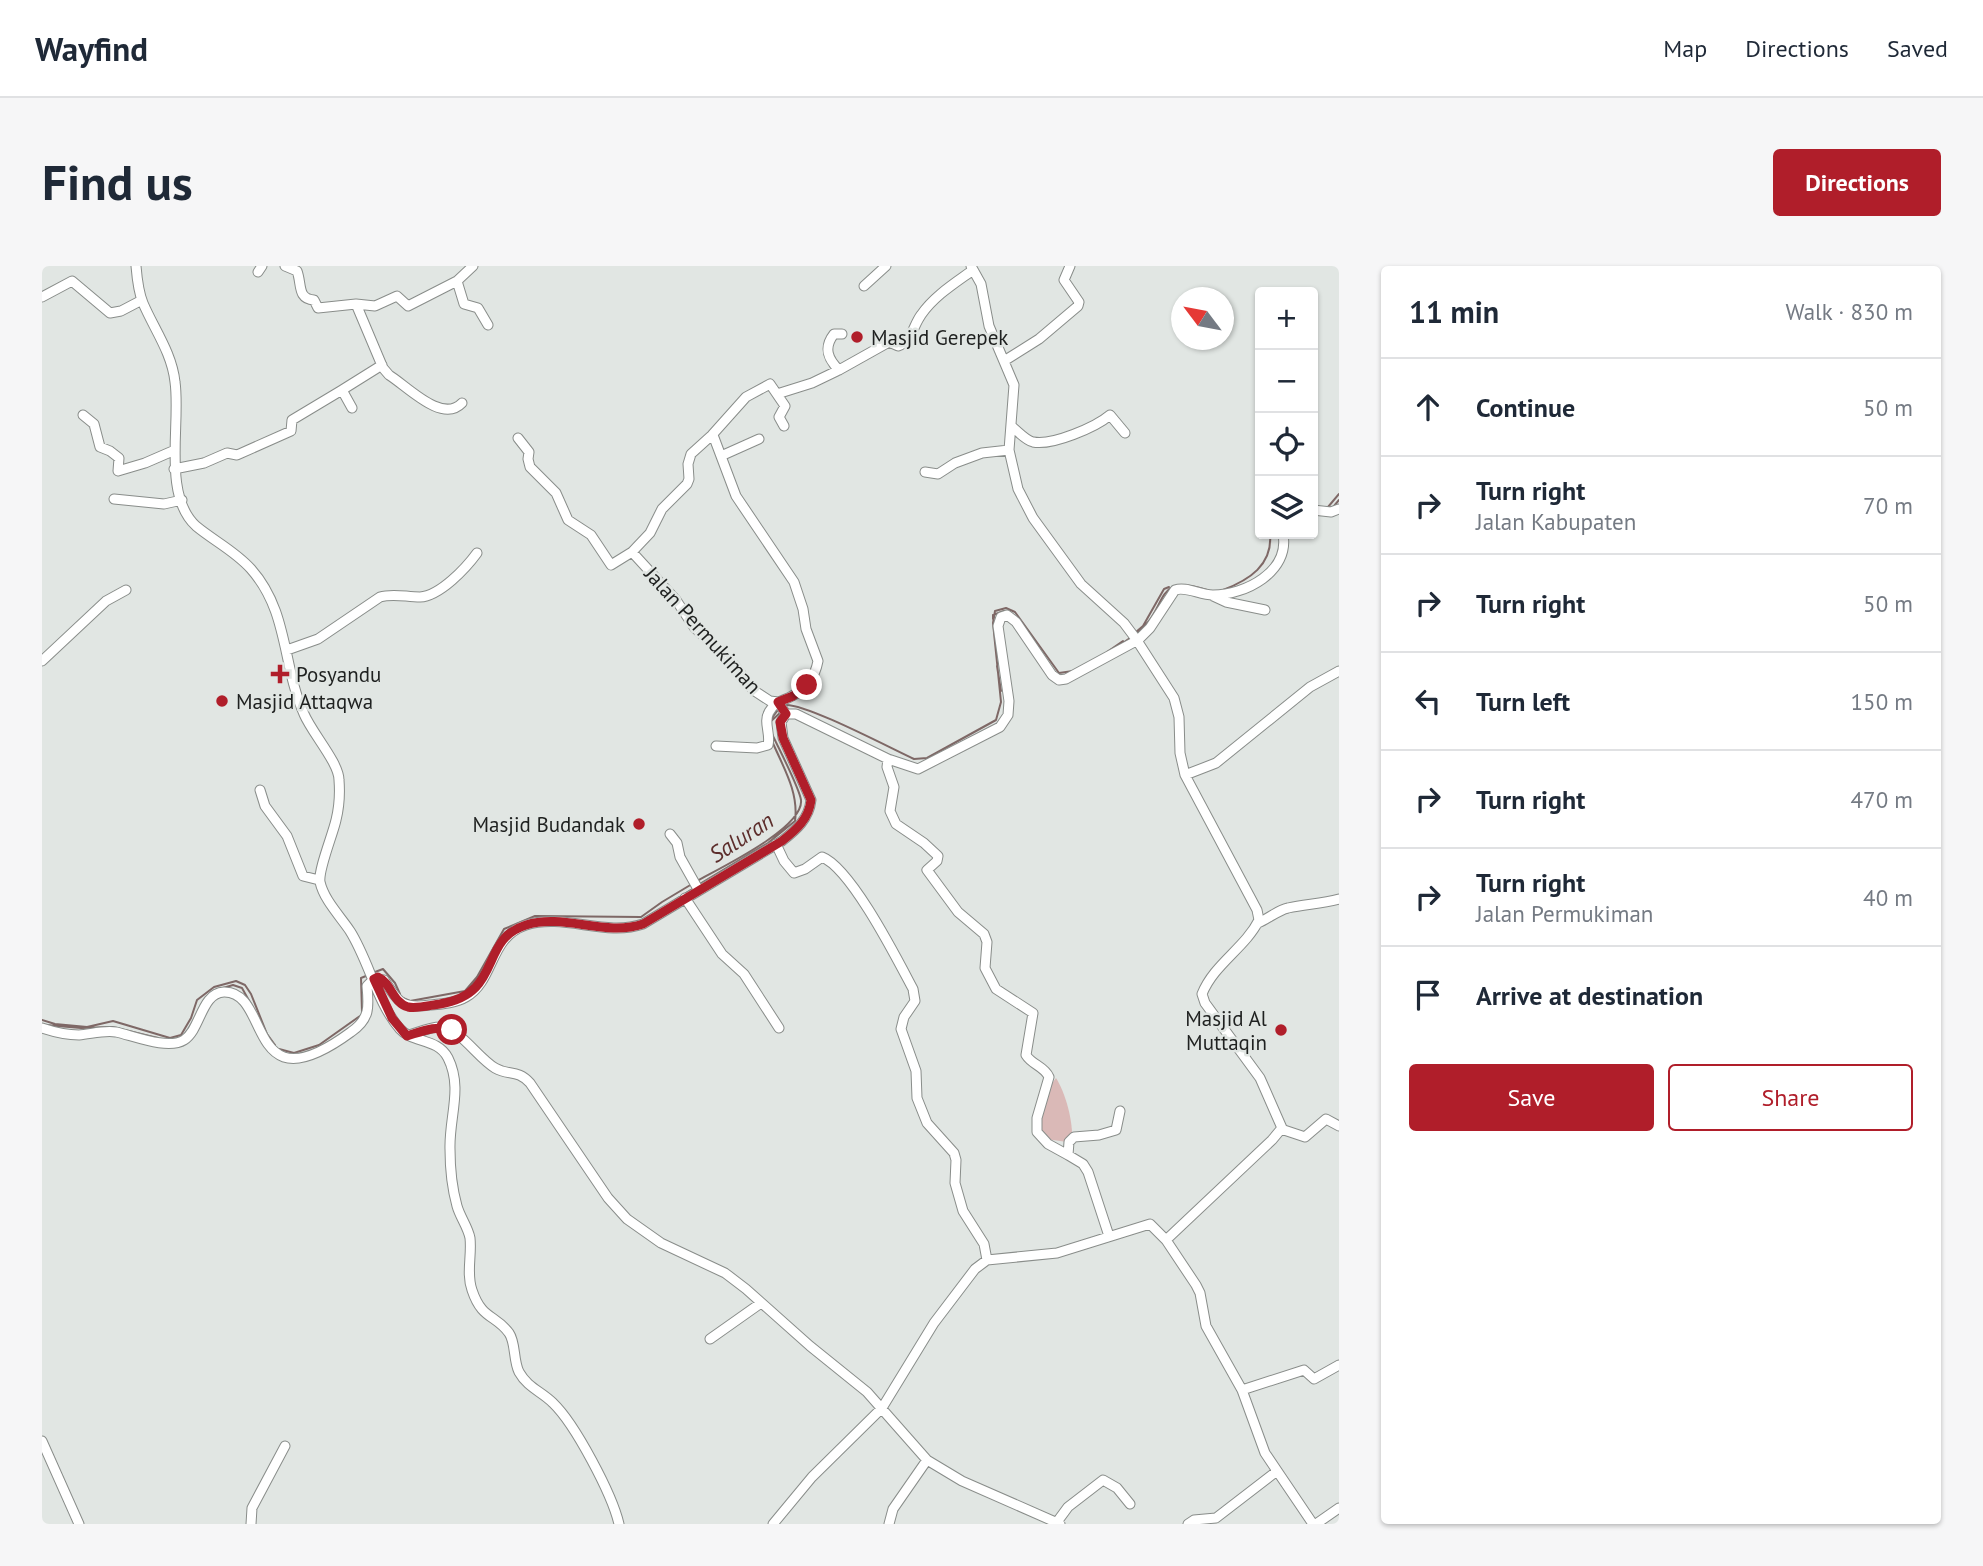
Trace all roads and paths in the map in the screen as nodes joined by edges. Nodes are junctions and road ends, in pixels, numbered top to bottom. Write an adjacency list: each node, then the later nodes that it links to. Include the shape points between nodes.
1 (136, 266): 10 (street)
2 (285, 266): 11 (street, via 298,271 302,295 314,300 318,309)
3 (473, 266): 7 (street)
4 (886, 266): 8 (street)
5 (1070, 266): 14 (street, via 1064,280 1078,306)
6 (972, 268): 14 (street); 16 (street, Jalan Permukiman, via 923,312 906,343 889,342)
7 (457, 281): 11 (street, via 408,306 397,296 375,306); 12 (street, via 464,304 478,309)
8 (864, 286)
9 (42, 297): 10 (street, via 72,281 110,313)
10 (142, 300): 28 (street, via 173,369)
11 (356, 304): 15 (street)
12 (488, 325)
13 (842, 334): 16 (street, via 832,335 827,352)
14 (1004, 361): 23 (street, via 1014,384)
15 (382, 365): 17 (street); 19 (street, via 432,406 456,408)
16 (839, 370): 18 (street, Jalan Permukiman)
17 (342, 390): 20 (street); 31 (street, via 290,421 290,431 269,442 237,455 227,453)
18 (777, 394): 22 (street, via 785,406 779,417); 25 (street, Jalan Permukiman, via 768,384 756,390)
19 (462, 403)
20 (352, 408)
21 (83, 415): 28 (street, via 94,424 100,447 119,458 118,471)
22 (784, 426)
23 (1011, 426): 24 (street, via 1036,442 1075,433 1110,415); 29 (street)
24 (1125, 433)
25 (713, 435): 30 (street, Jalan Permukiman); 38 (street, Jalan Permukiman, via 691,454 684,490 662,509 650,533)
26 (518, 438): 38 (street, Jalan Permukiman, via 529,452 530,467 556,493 568,520 591,535 611,565)
27 (759, 439): 30 (street)
28 (175, 450): 31 (street)
29 (1009, 450): 32 (street, via 982,453 938,474); 43 (street, via 1018,489 1032,518 1081,584)
30 (721, 456): 47 (street, Jalan Permukiman, via 736,496 794,582 818,661 809,684)
31 (174, 469): 34 (street)
32 (925, 472)
33 (114, 499): 34 (street, via 164,504)
34 (182, 500): 44 (street, via 192,523 257,577 280,618)
35 (1339, 509): 36 (street)
36 (1318, 511)
37 (1284, 539): 41 (street, via 1281,559 1264,578 1233,594)
38 (632, 552): 47 (street, Jalan Permukiman, via 753,691)
39 (477, 553): 44 (street, via 433,593 380,597 318,639)
40 (127, 590): 45 (street, via 106,601)
41 (1212, 595): 42 (street); 43 (street, via 1175,590 1150,628)
42 (1265, 610)
43 (1137, 639): 49 (street, via 1059,680 1016,622 1002,615 999,638 1009,701 1008,715 1000,727 918,769); 50 (street, via 1174,698)
44 (287, 650): 54 (street, via 302,711 338,770 336,819)
45 (42, 661)
46 (1339, 671): 50 (street, via 1310,687 1222,759)
47 (782, 708): 48 (street, Jalan Permukiman, via 767,717 768,745); 49 (street); 53 (street, via 783,738 811,800 798,828)
48 (716, 746)
49 (888, 760): 66 (street, via 894,787 890,811 896,824 937,856 927,870 958,912 984,934 985,968 996,989 1033,1013 1027,1055 1049,1077 1037,1132)
50 (1185, 775): 58 (street, via 1257,910)
51 (260, 790): 54 (street, via 265,806 287,836 303,876)
52 (670, 834): 55 (street)
53 (776, 844): 55 (street); 69 (street, via 794,873 822,857 834,863 913,989 915,1001 901,1029 916,1071 917,1098 927,1123 954,1153 955,1183 963,1211 984,1244)
54 (319, 880): 59 (street)
55 (696, 885): 56 (street)
56 (685, 898): 59 (street, via 636,926 524,925 499,945 483,981 457,1001 408,1007 384,980); 61 (street)
57 (1339, 900): 58 (street, via 1284,908)
58 (1258, 923): 65 (street, via 1202,994 1260,1078)
59 (373, 977): 60 (street, via 363,1023 328,1048 302,1059 277,1053 246,1005 228,993 211,998 182,1041); 62 (street, via 389,1013)
60 (42, 1028)
61 (779, 1028)
62 (407, 1036): 70 (street, via 433,1028 452,1030 493,1067 522,1075 627,1219 661,1244 725,1273); 84 (street, via 426,1040 444,1052 455,1081 450,1149 453,1191 470,1237 470,1283 477,1303 511,1335 519,1372 533,1390 555,1405 585,1450 614,1504)
63 (1120, 1111): 66 (street, via 1116,1130 1072,1138)
64 (1339, 1126): 65 (street, via 1328,1119 1305,1137)
65 (1281, 1129): 68 (street)
66 (1068, 1155): 67 (street, via 1086,1167)
67 (1109, 1236): 68 (street, via 1150,1224); 69 (street, via 1058,1253)
68 (1167, 1240): 73 (street, via 1200,1293 1206,1326)
69 (987, 1261): 74 (street, via 963,1282)
70 (761, 1303): 71 (street); 74 (street)
71 (710, 1339)
72 (1339, 1365): 73 (street, via 1314,1379 1304,1370)
73 (1242, 1390): 78 (street, via 1265,1453)
74 (882, 1408): 77 (street); 85 (street, via 812,1477)
75 (42, 1441): 82 (street)
76 (285, 1446): 83 (street, via 252,1508)
77 (927, 1460): 81 (street, via 962,1481); 86 (street, via 893,1508)
78 (1277, 1471): 87 (street, via 1216,1518); 88 (street)
79 (1130, 1504): 81 (street, via 1103,1480 1068,1507)
80 (1339, 1508): 88 (street)
81 (1058, 1523)
82 (79, 1524)
83 (251, 1524)
84 (619, 1524)
85 (773, 1524)
86 (889, 1524)
87 (1188, 1524)
88 (1314, 1524)

